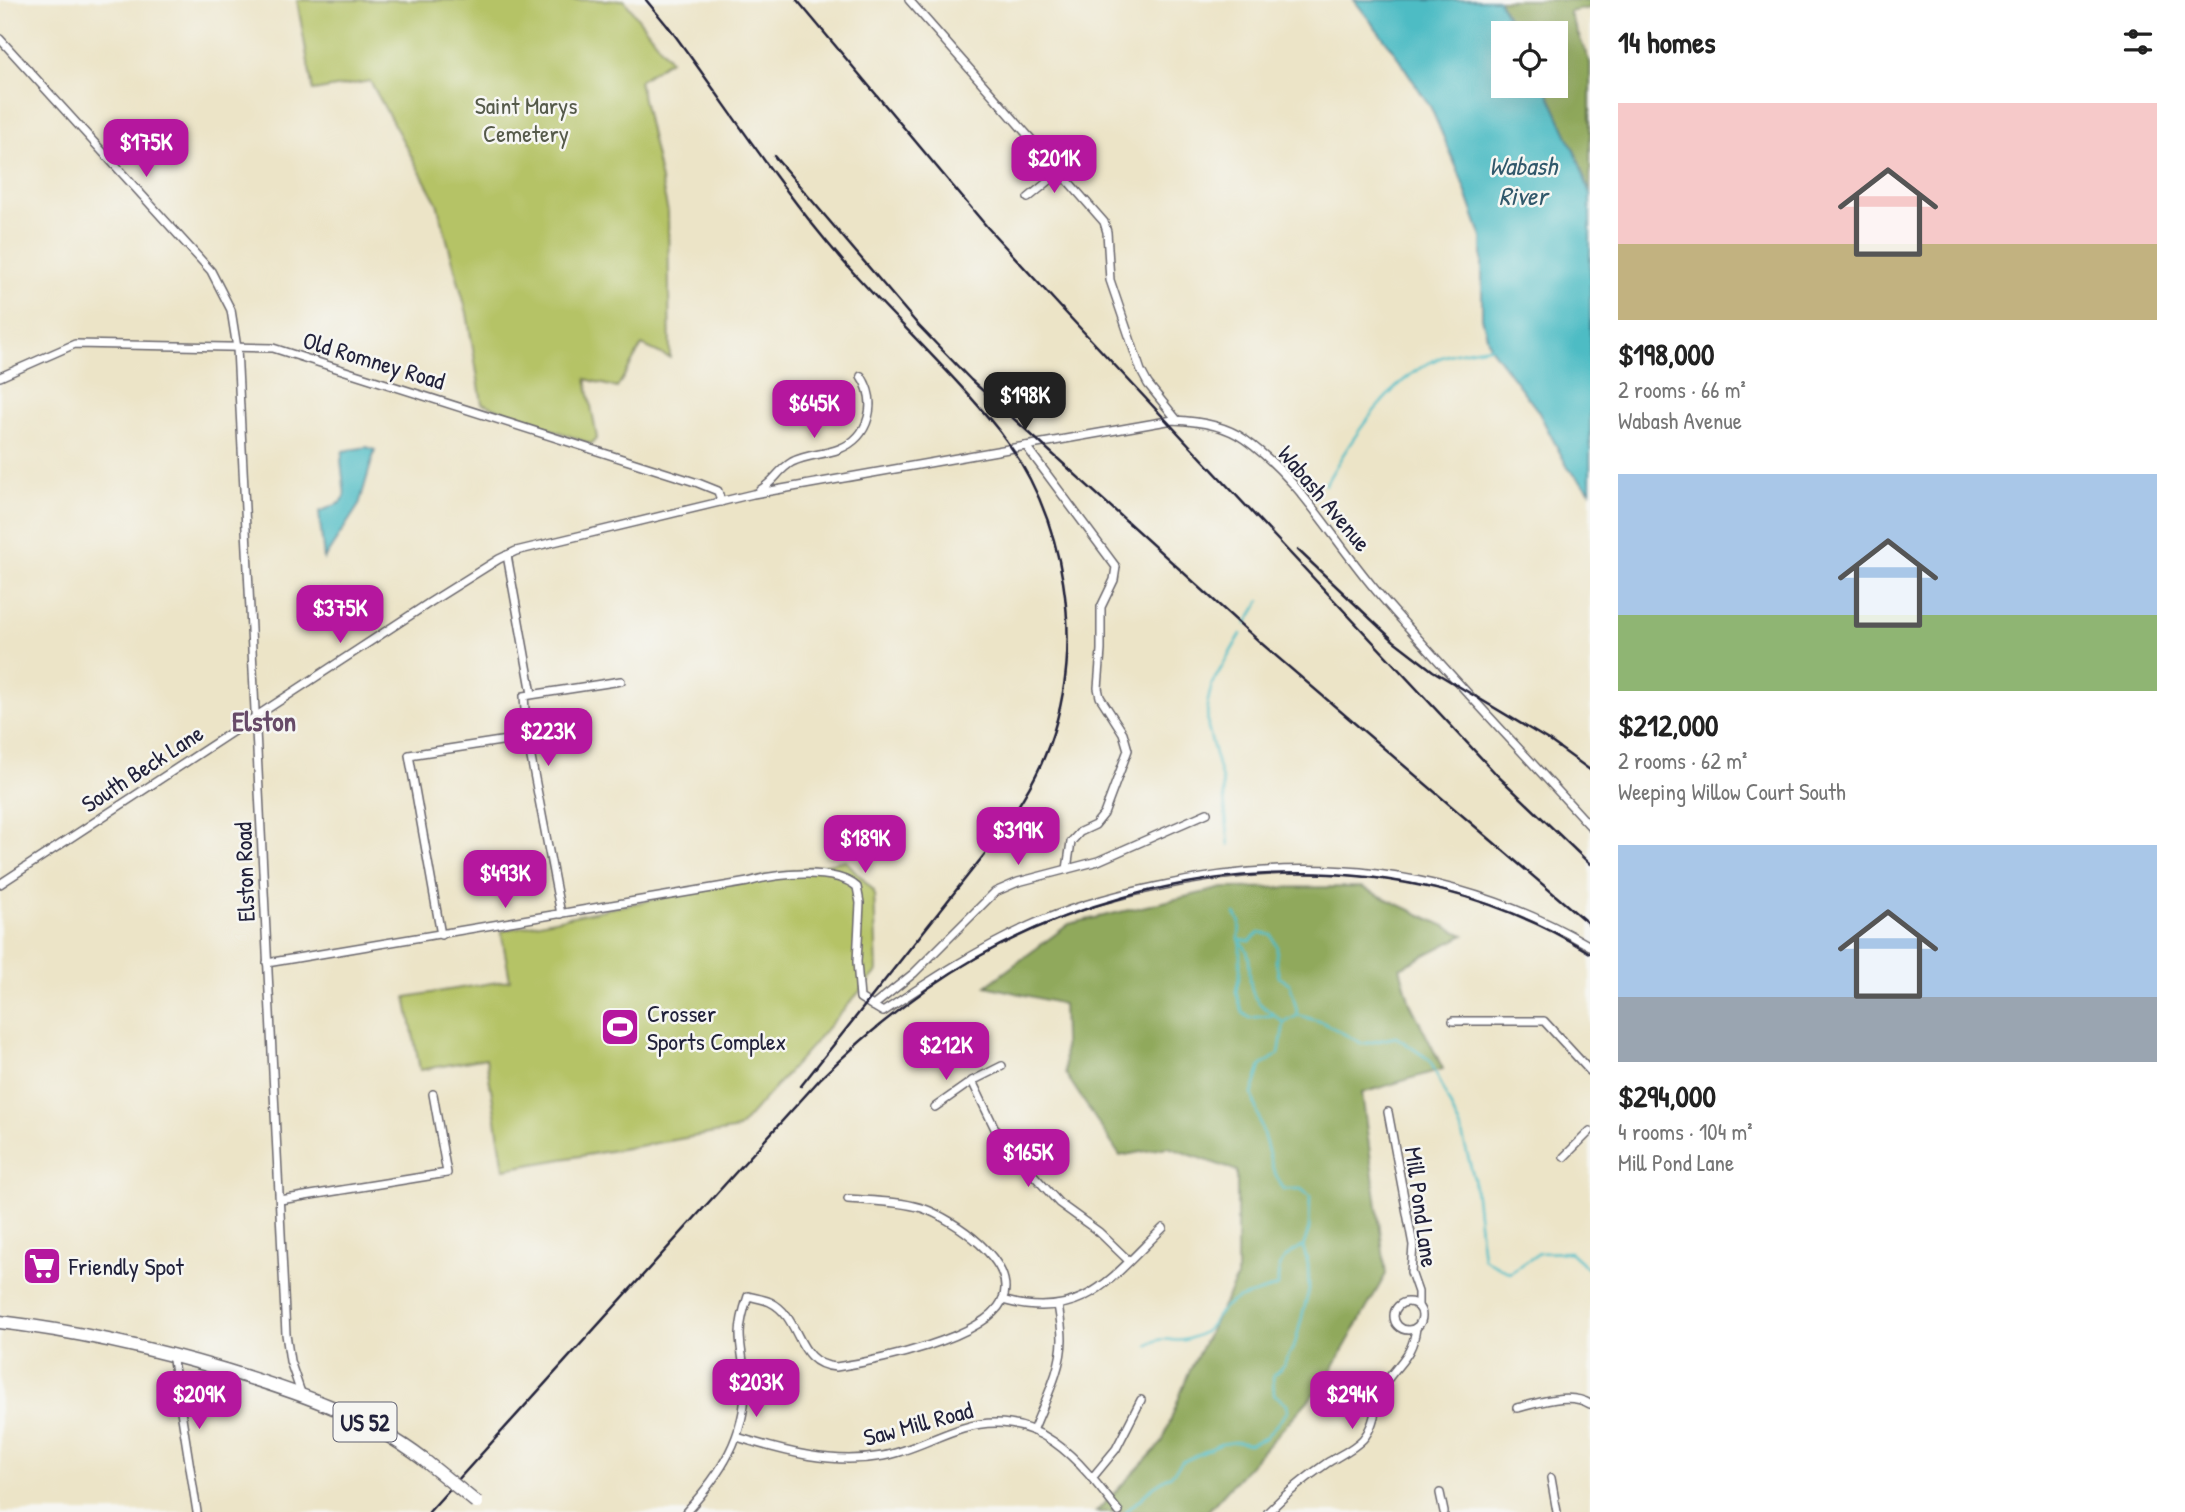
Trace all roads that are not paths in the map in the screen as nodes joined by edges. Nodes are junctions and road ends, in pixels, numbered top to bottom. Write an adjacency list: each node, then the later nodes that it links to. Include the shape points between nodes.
1 (909, 0): 3 (street)
2 (0, 39): 5 (street, Elston Road, via 211,271 231,310)
3 (1061, 171): 4 (street); 8 (street, via 1106,228 1110,280 1141,371)
4 (1028, 198)
5 (237, 348): 7 (street, Old Romney Road, via 75,344); 11 (street, Old Romney Road, via 273,348 601,452 718,491); 15 (street, Elston Road)
6 (861, 376): 10 (street, via 871,411 857,437 841,448 794,461)
7 (0, 377)
8 (1177, 420): 9 (street, Wabash Avenue); 18 (street, Wabash Avenue, via 1234,433 1284,472 1378,593)
9 (1026, 446): 10 (street, Wabash Avenue); 19 (street, via 1116,566 1101,607 1098,688 1128,751 1104,814 1071,842)
10 (753, 494): 11 (street, Wabash Avenue)
11 (721, 502): 12 (street, South Beck Lane)
12 (507, 555): 14 (street); 15 (street, South Beck Lane)
13 (621, 681): 14 (street)
14 (533, 694): 16 (street, via 524,695)
15 (256, 716): 20 (street, South Beck Lane); 24 (street, Elston Road)
16 (527, 737): 21 (street); 22 (street, via 409,755)
17 (1207, 813): 19 (street, via 1112,855)
18 (1590, 826)
19 (1067, 869): 25 (street, via 995,892 914,973)
20 (0, 884)
21 (561, 914): 22 (street); 25 (street, via 761,878 800,874 845,880 857,887 860,904 860,998)
22 (441, 935): 24 (street)
23 (1590, 946): 25 (street, via 1511,908 1422,881 1339,869 1247,871 1120,894 1075,909 1002,939 883,1012)
24 (267, 963): 36 (street, Elston Road)
25 (873, 1006)
26 (1452, 1021): 28 (street, via 1544,1021)
27 (1002, 1066): 29 (street)
28 (1590, 1072)
29 (972, 1082): 31 (street); 38 (street, via 999,1137 1059,1203)
30 (433, 1094): 36 (street, via 447,1173)
31 (935, 1107)
32 (1388, 1112): 41 (street, Mill Pond Lane, via 1413,1245 1411,1272)
33 (1590, 1131): 34 (street)
34 (1564, 1157)
35 (848, 1199): 39 (street, via 916,1207 949,1222 997,1262 1005,1284)
36 (280, 1200): 45 (street, Elston Road, via 286,1334)
37 (1163, 1228): 38 (street)
38 (1129, 1261): 40 (street, via 1090,1295)
39 (1002, 1300): 40 (street); 50 (street, via 988,1317 951,1338 836,1367 810,1357 789,1319 776,1306 747,1296 740,1334 745,1398)
40 (1058, 1306): 49 (street, via 1061,1350)
41 (1418, 1306): 43 (street, Mill Pond Lane, via 1422,1318); 43 (street, Mill Pond Lane, via 1401,1304 1394,1315 1402,1329)
42 (0, 1322): 44 (main road, US 52)
43 (1416, 1328): 58 (street, Mill Pond Lane, via 1414,1343 1380,1392 1373,1425 1362,1441)
44 (172, 1354): 45 (main road, US 52); 56 (street)
45 (300, 1393): 54 (main road, US 52, bridge, via 379,1429)
46 (1141, 1400): 51 (street, via 1116,1448)
47 (1590, 1404): 48 (street, via 1570,1398)
48 (1517, 1408)
49 (1033, 1431): 50 (street, Saw Mill Road, via 1007,1424 977,1425 901,1452 845,1459 798,1454); 51 (street, Saw Mill Road, via 1065,1448)
50 (737, 1437): 57 (street, via 716,1478)
51 (1092, 1478): 55 (street, Saw Mill Road)
52 (1551, 1478): 60 (street)
53 (1440, 1493): 59 (street)
54 (481, 1508)
55 (1118, 1511)
56 (197, 1512)
57 (686, 1512)
58 (1268, 1512)
59 (1444, 1512)
60 (1557, 1512)

